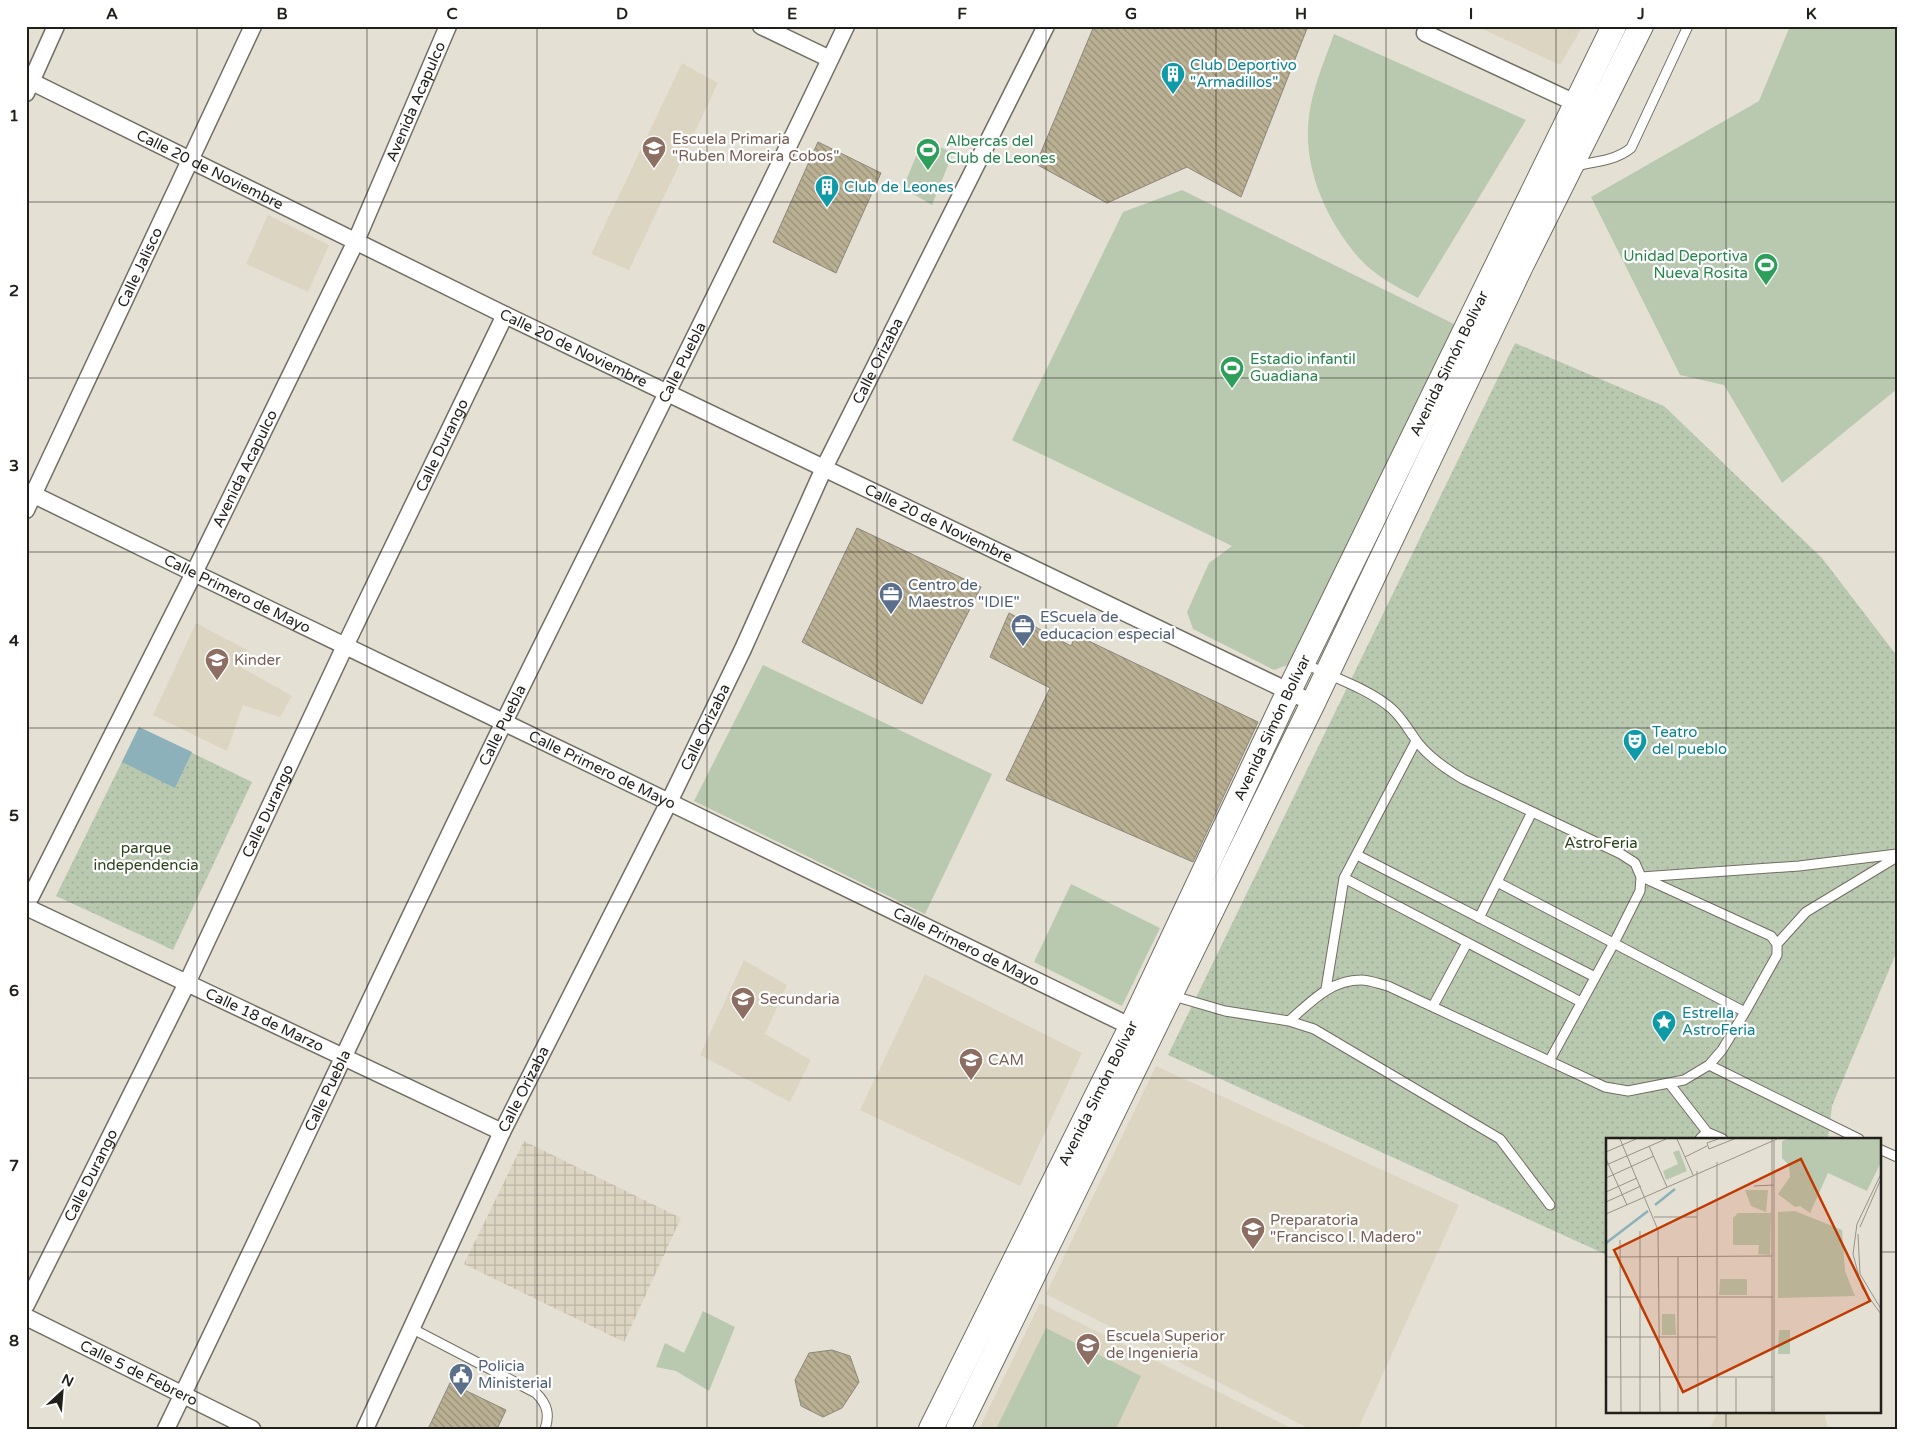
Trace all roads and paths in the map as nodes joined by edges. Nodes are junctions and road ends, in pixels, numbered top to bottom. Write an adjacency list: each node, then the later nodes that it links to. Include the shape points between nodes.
1 (56, 26): 12 (street)
2 (253, 26): 15 (street, Calle Jalisco)
3 (448, 26): 17 (street, Avenida Acapulco)
4 (761, 26): 11 (street)
5 (846, 26): 11 (street, Calle Puebla)
6 (1046, 26): 20 (street, Calle Orizaba)
7 (1614, 26): 13 (street, Avenida Simón Bolívar)
8 (1641, 26): 14 (street, Avenida Simón Bolívar)
9 (1688, 26): 16 (lane, via 1631,148 1613,158)
10 (1424, 33): 13 (street)
11 (830, 59): 19 (street, Calle Puebla)
12 (28, 84): 15 (street, Calle 20 de Noviembre)
13 (1576, 104): 14 (street); 25 (street, Avenida Simón Bolívar)
14 (1598, 114): 16 (street, Avenida Simón Bolívar)
15 (189, 161): 17 (street, Calle 20 de Noviembre); 21 (street, Calle Jalisco)
16 (1571, 166): 26 (street, Avenida Simón Bolívar)
17 (356, 241): 18 (street, Calle 20 de Noviembre); 23 (street, Avenida Acapulco)
18 (505, 315): 19 (street, Calle 20 de Noviembre); 24 (street, Calle Durango)
19 (668, 393): 20 (street, Calle 20 de Noviembre); 29 (street, Calle Puebla)
20 (824, 468): 27 (street, Calle 20 de Noviembre); 31 (street, Calle Orizaba, via 743,649)
21 (30, 492): 22 (street, Calle Jalisco); 23 (street, Calle Primero de Mayo)
22 (26, 510)
23 (194, 573): 24 (street, Calle Primero de Mayo); 38 (street, Avenida Acapulco)
24 (345, 646): 29 (street, Calle Primero de Mayo); 44 (street, Calle Durango)
25 (1302, 663): 26 (lane); 27 (street, Avenida Simón Bolívar)
26 (1327, 675): 28 (street, Avenida Simón Bolívar); 30 (lane, via 1378,697 1406,724)
27 (1289, 691): 28 (street, Calle 20 de Noviembre); 46 (street, Avenida Simón Bolívar)
28 (1313, 703): 46 (street, Avenida Simón Bolívar)
29 (504, 723): 31 (street, Calle Primero de Mayo); 52 (street, Calle Puebla)
30 (1416, 741): 32 (lane, via 1444,768); 33 (lane)
31 (669, 802): 51 (street, Calle Primero de Mayo); 56 (street, Calle Orizaba)
32 (1532, 812): 35 (lane, via 1621,854 1635,863); 37 (lane)
33 (1357, 854): 36 (lane); 39 (lane)
34 (1897, 856): 35 (lane); 42 (lane, via 1806,912)
35 (1642, 877): 41 (lane, via 1640,891); 42 (lane, via 1770,936)
36 (1344, 878): 40 (lane); 45 (lane)
37 (1497, 882): 39 (lane); 41 (lane)
38 (26, 906): 44 (street, Calle 18 de Marzo)
39 (1479, 918): 43 (lane)
40 (1467, 943): 47 (lane); 48 (lane)
41 (1614, 943): 43 (lane); 49 (lane)
42 (1777, 944): 49 (lane, via 1777,955)
43 (1595, 977): 47 (lane)
44 (187, 983): 52 (street, Calle 18 de Marzo); 64 (street, Calle Durango)
45 (1326, 989): 48 (lane, via 1343,982 1363,980 1388,986); 50 (lane)
46 (1159, 992): 50 (lane, via 1225,1012); 51 (street, Avenida Simón Bolívar)
47 (1581, 1002): 53 (lane)
48 (1433, 1006): 53 (lane)
49 (1746, 1012): 54 (lane)
50 (1289, 1021): 63 (lane, via 1314,1029 1500,1139)
51 (1141, 1031): 67 (street, Avenida Simón Bolívar); 68 (street, Avenida Simón Bolívar)
52 (342, 1057): 56 (street, Calle 18 de Marzo); 69 (street, Calle Puebla)
53 (1550, 1060): 55 (lane, via 1617,1090 1642,1090)
54 (1709, 1066): 55 (lane, via 1684,1080); 60 (lane)
55 (1669, 1083): 57 (lane)
56 (502, 1132): 66 (street, Calle Orizaba)
57 (1707, 1132): 58 (lane); 59 (lane)
58 (1701, 1138)
59 (1721, 1138)
60 (1857, 1138)
61 (1880, 1149): 62 (lane)
62 (1897, 1157)
63 (1550, 1205)
64 (26, 1305)
65 (26, 1316): 69 (street, Calle 5 de Febrero)
66 (410, 1328): 72 (street, Calle Orizaba); 73 (lane, via 536,1393 548,1412)
67 (962, 1365): 68 (street); 74 (street, Avenida Simón Bolívar)
68 (984, 1376): 75 (street, Avenida Simón Bolívar)
69 (183, 1394): 70 (street, Calle Puebla); 71 (street, Calle 5 de Febrero)
70 (166, 1429)
71 (252, 1429)
72 (365, 1429)
73 (544, 1429)
74 (931, 1429)
75 (958, 1429)

